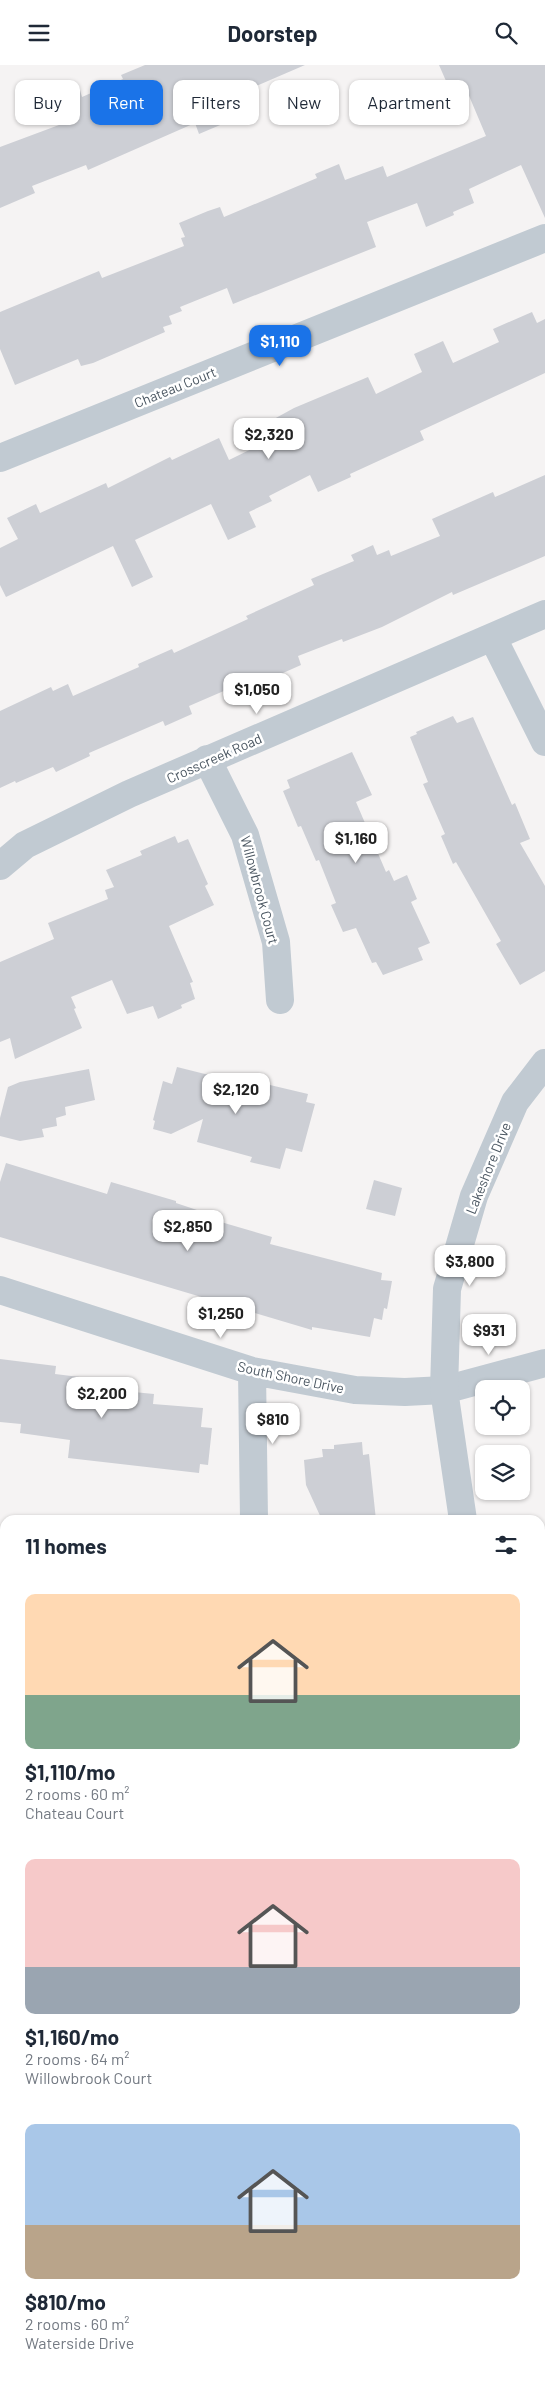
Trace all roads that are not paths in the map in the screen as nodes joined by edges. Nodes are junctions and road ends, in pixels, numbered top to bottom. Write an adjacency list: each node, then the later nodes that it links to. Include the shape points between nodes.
1 (545, 238): 2 (street, Chateau Court)
2 (0, 458)
3 (545, 615): 4 (street, Crosscreek Road)
4 (493, 637): 5 (street); 6 (street, Crosscreek Road)
5 (545, 742)
6 (207, 759): 7 (street, Crosscreek Road, via 25,845); 8 (street, Willowbrook Court, via 246,835 276,942)
7 (0, 866)
8 (280, 1000)
9 (545, 1063): 13 (street, Lakeshore Drive, via 515,1102 474,1196 447,1289)
10 (0, 1290): 12 (street, South Shore Drive)
11 (545, 1363): 13 (street, South Shore Drive)
12 (252, 1371): 13 (street, South Shore Drive, via 355,1390); 14 (street)
13 (444, 1390): 15 (street, Lakeshore Drive)
14 (254, 1515)
15 (462, 1515)

